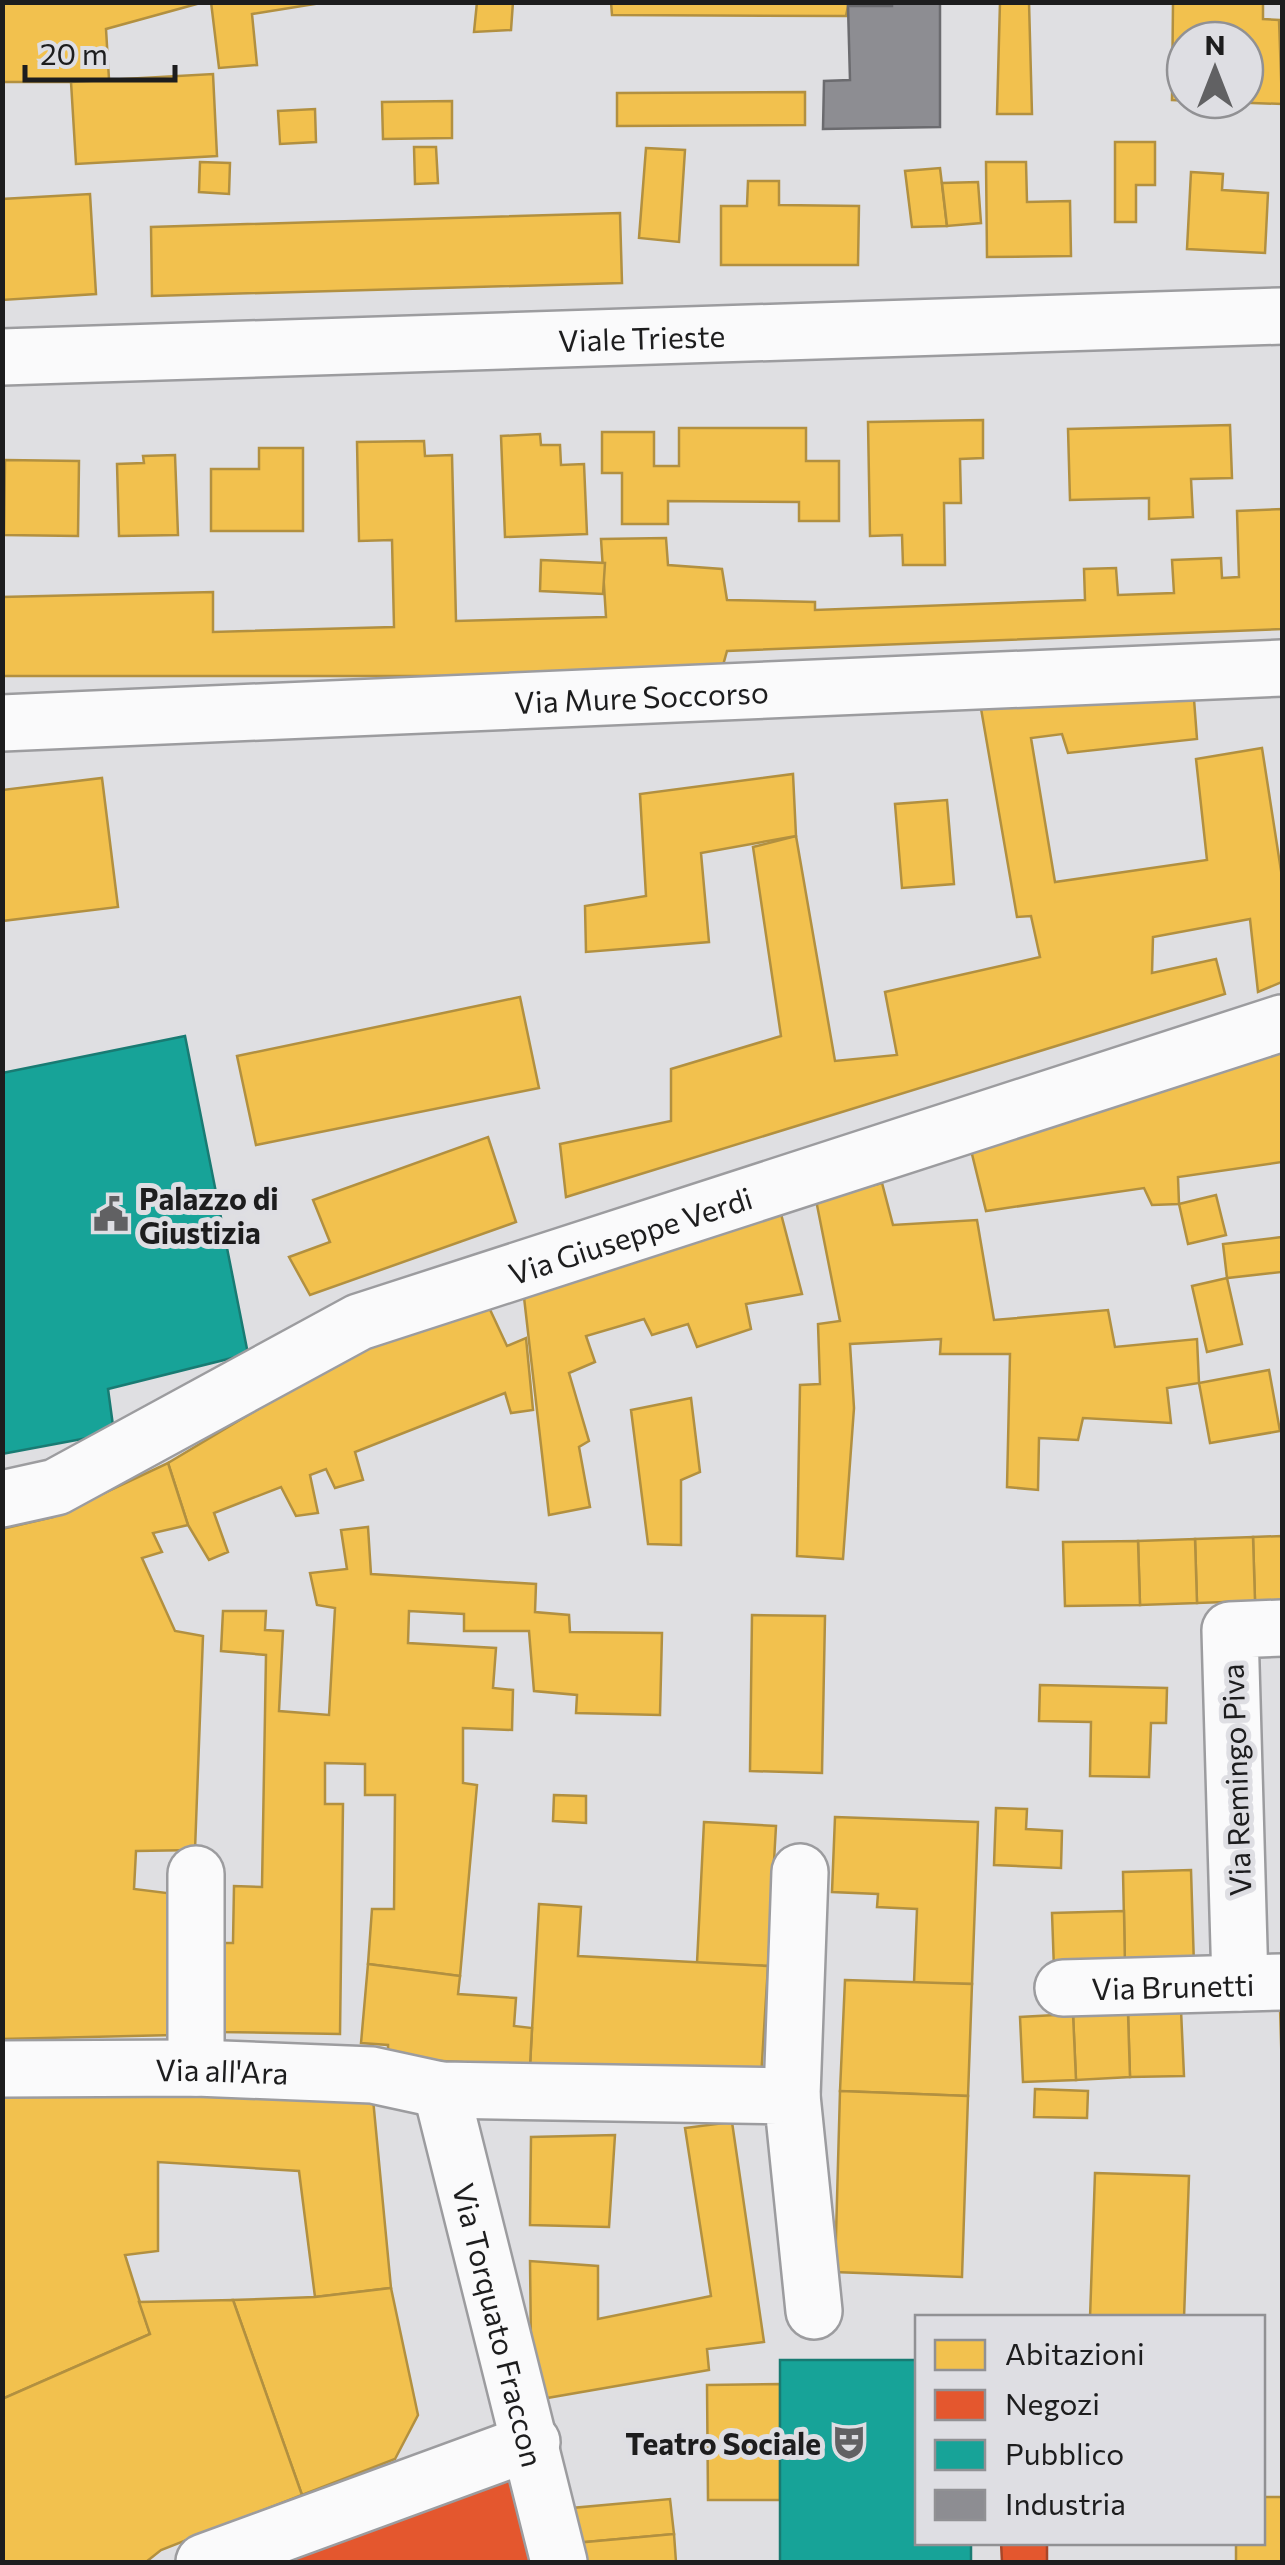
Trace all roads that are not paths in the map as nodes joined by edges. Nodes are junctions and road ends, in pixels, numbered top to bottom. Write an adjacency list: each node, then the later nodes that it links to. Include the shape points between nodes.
1 (1282, 316): 2 (street, Viale Trieste)
2 (2, 357)
3 (1282, 668): 4 (street, Via Mure Soccorso)
4 (2, 723)
5 (1282, 1023): 6 (street, Via Giuseppe Verdi, via 359,1322 56,1487)
6 (2, 1499)
7 (1282, 1628): 10 (street, Via Remingo Piva, via 1230,1630)
8 (800, 1872): 15 (street)
9 (196, 1874): 12 (street)
10 (1261, 1982): 11 (street, Via Brunetti)
11 (1063, 1988)
12 (196, 2068): 13 (street, Via all'Ara); 14 (street, Via all'Ara, via 372,2075)
13 (2, 2069)
14 (441, 2090): 15 (street, Via all'Ara); 17 (street, Via Torquato Fraccon)
15 (792, 2096): 16 (street)
16 (814, 2311)
17 (532, 2442): 18 (street); 19 (street, Via Torquato Fraccon)
18 (204, 2562)
19 (559, 2562)

